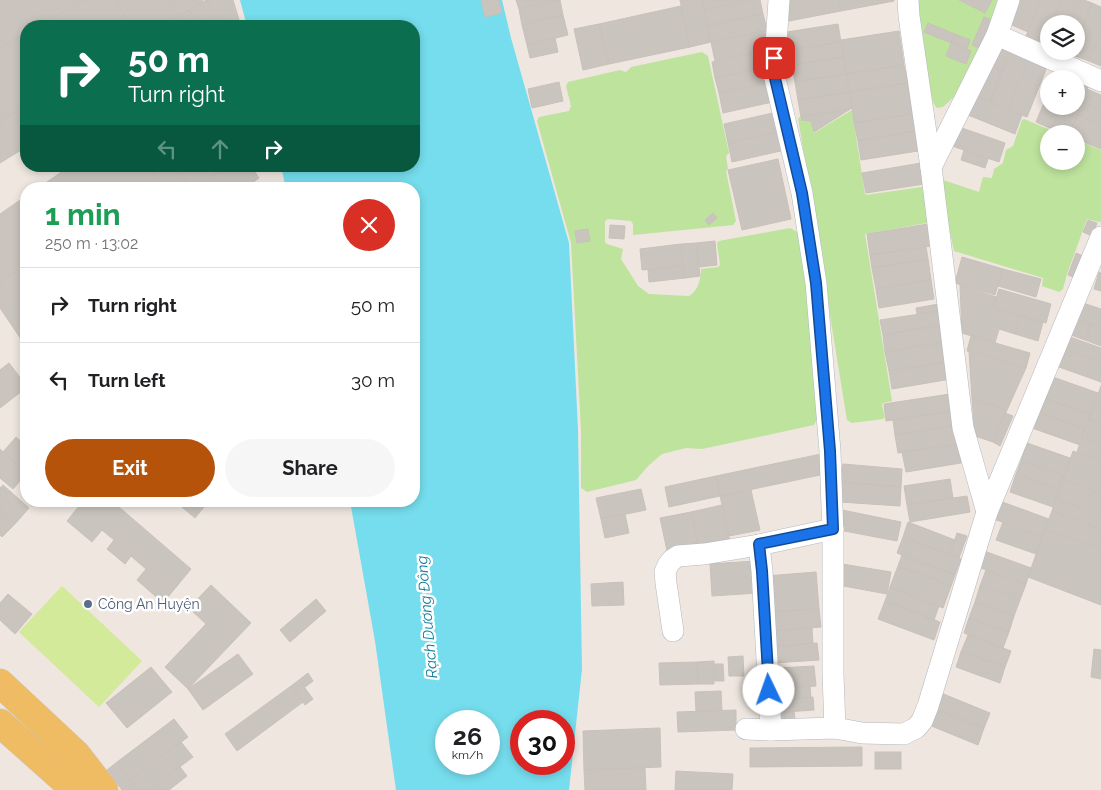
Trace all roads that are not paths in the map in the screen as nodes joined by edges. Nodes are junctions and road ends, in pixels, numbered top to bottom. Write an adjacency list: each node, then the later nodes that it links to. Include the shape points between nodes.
1 (779, 0): 9 (street, via 774,74 802,193 816,283)
2 (908, 0): 6 (street)
3 (1009, 0): 4 (street)
4 (997, 35): 5 (street); 6 (street)
5 (1101, 81)
6 (931, 167): 8 (street, via 963,428)
7 (1101, 237): 8 (street)
8 (987, 512): 14 (street, via 922,721 904,734 862,733)
9 (833, 529): 10 (street); 14 (street)
10 (759, 544): 11 (street, via 678,556 672,560 665,572); 16 (street)
11 (673, 631)
12 (0, 684): 17 (main road, via 76,754)
13 (0, 723): 17 (main road)
14 (835, 728): 16 (street)
15 (746, 729): 16 (street)
16 (772, 730)
17 (72, 777): 18 (main road)
18 (104, 790)

